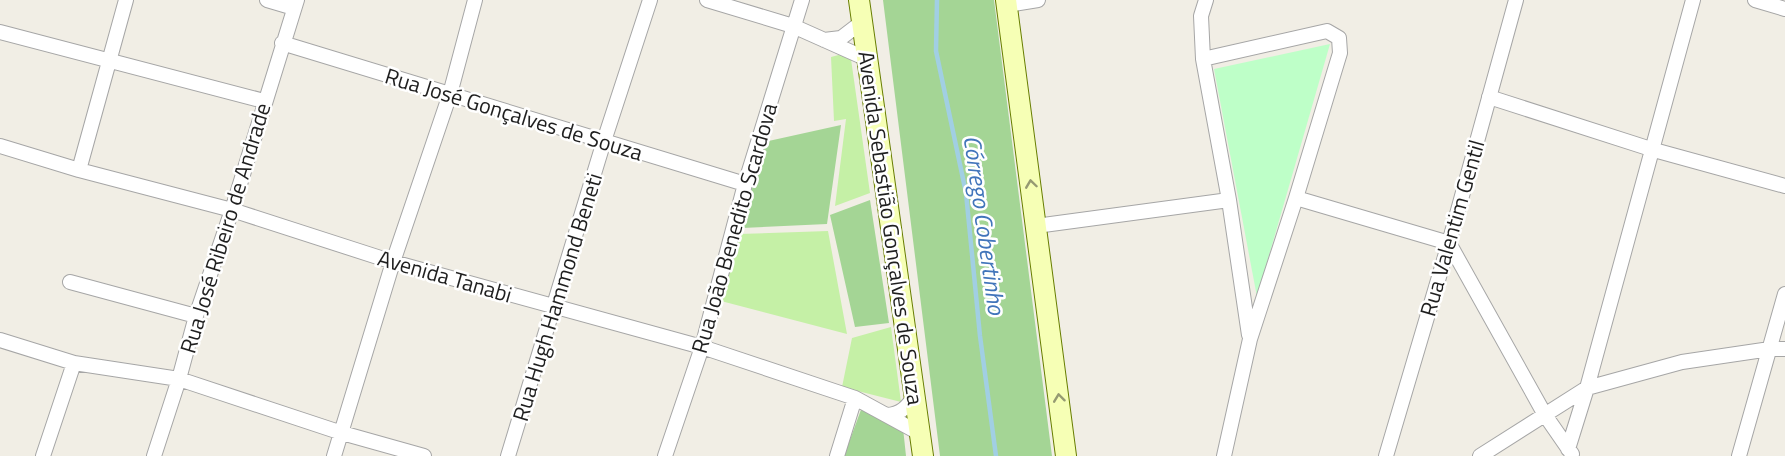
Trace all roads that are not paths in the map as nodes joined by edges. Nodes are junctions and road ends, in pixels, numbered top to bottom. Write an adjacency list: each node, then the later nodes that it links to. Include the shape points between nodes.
1 (126, 0): 23 (street)
2 (267, 0): 14 (street)
3 (475, 0): 24 (street)
4 (650, 0): 27 (street, Rua Hugh Hammond Beneti)
5 (707, 0): 17 (street)
6 (802, 0): 17 (street, Rua João Benedito Scardova)
7 (859, 0): 16 (main road, Avenida Sebastião Gonçalves de Souza)
8 (1038, 0): 13 (street)
9 (1206, 0): 22 (street, via 1201,16)
10 (1516, 0): 25 (street, Rua Valentim Gentil)
11 (1693, 0): 29 (street)
12 (1755, 0): 15 (street)
13 (1007, 3): 36 (main road, one-way to 13)
14 (295, 4): 20 (street, Rua José Ribeiro de Andrade)
15 (1785, 9)
16 (862, 21): 19 (street, via 841,38); 21 (main road, Avenida Sebastião Gonçalves de Souza)
17 (793, 26): 19 (street); 31 (street, Rua João Benedito Scardova)
18 (0, 32): 23 (street)
19 (824, 40): 21 (street)
20 (282, 43): 24 (street, Rua José Gonçalves de Souza); 26 (street, Rua José Ribeiro de Andrade)
21 (867, 59): 51 (main road, Avenida Sebastião Gonçalves de Souza)
22 (1203, 59): 33 (street, via 1327,31 1339,38 1340,53); 34 (street)
23 (110, 61): 26 (street); 30 (street)
24 (450, 94): 27 (street, Rua José Gonçalves de Souza); 38 (street)
25 (1489, 97): 29 (street); 37 (street, Rua Valentim Gentil)
26 (264, 101): 35 (street, Rua José Ribeiro de Andrade)
27 (604, 141): 31 (street, Rua José Gonçalves de Souza); 41 (street, Rua Hugh Hammond Beneti)
28 (0, 146): 30 (street, Avenida Tanabi)
29 (1654, 150): 32 (street); 50 (street)
30 (79, 170): 35 (street, Avenida Tanabi)
31 (745, 184): 45 (street, Rua João Benedito Scardova)
32 (1785, 186)
33 (1296, 198): 37 (street); 43 (street)
34 (1229, 200): 36 (street); 43 (street)
35 (231, 210): 38 (street, Avenida Tanabi); 42 (street, Rua José Ribeiro de Andrade)
36 (1036, 226): 66 (main road, one-way to 36)
37 (1449, 243): 53 (street); 68 (street, Rua Valentim Gentil)
38 (393, 262): 41 (street, Avenida Tanabi); 55 (street)
39 (70, 282): 42 (street)
40 (1785, 294): 46 (street)
41 (554, 306): 45 (street, Avenida Tanabi); 62 (street, Rua Hugh Hammond Beneti)
42 (196, 316): 49 (street, Rua José Ribeiro de Andrade)
43 (1250, 339): 67 (street)
44 (0, 340): 48 (street)
45 (702, 347): 52 (street, Avenida Tanabi); 63 (street, Rua João Benedito Scardova)
46 (1770, 349): 47 (street); 50 (street, via 1682,362); 70 (street)
47 (1785, 349)
48 (74, 363): 49 (street); 58 (street)
49 (179, 379): 55 (street); 59 (street, Rua José Ribeiro de Andrade)
50 (1587, 388): 53 (street); 57 (street)
51 (915, 396): 54 (street, via 907,407); 56 (main road, Avenida Sebastião Gonçalves de Souza)
52 (855, 398): 54 (street, Avenida Tanabi); 64 (street)
53 (1545, 415): 57 (street); 69 (street)
54 (887, 416): 56 (street, Avenida Tanabi)
55 (342, 433): 60 (street); 61 (street)
56 (921, 434): 65 (main road, Avenida Sebastião Gonçalves de Souza)
57 (1570, 452)
58 (42, 456)
59 (154, 456)
60 (334, 456)
61 (424, 456)
62 (508, 456)
63 (665, 456)
64 (837, 456)
65 (923, 456)
66 (1066, 456)
67 (1224, 456)
68 (1386, 456)
69 (1480, 456)
70 (1739, 456)

